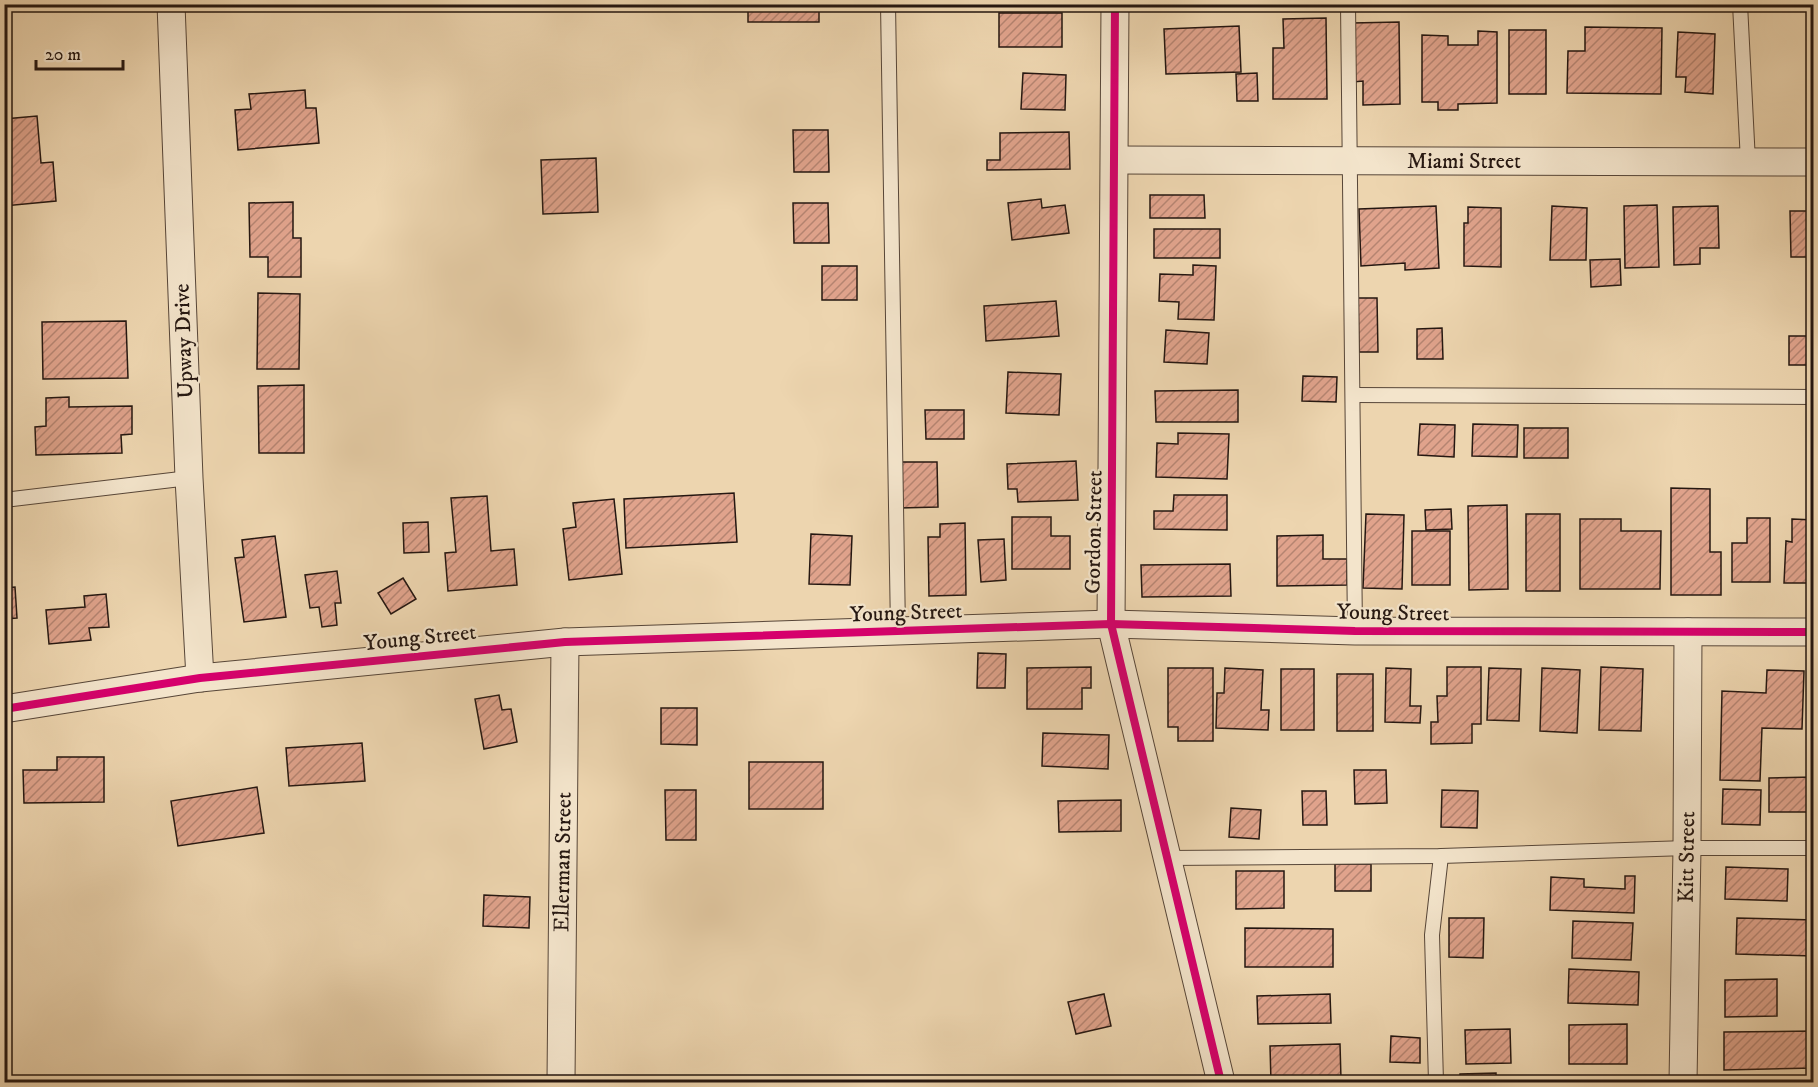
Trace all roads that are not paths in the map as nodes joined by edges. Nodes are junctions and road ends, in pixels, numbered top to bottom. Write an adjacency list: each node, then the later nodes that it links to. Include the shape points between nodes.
1 (171, 4): 12 (street, Upway Drive)
2 (888, 4): 15 (lane)
3 (1115, 4): 6 (street, Gordon Street)
4 (1348, 4): 7 (lane)
5 (1740, 4): 8 (lane)
6 (1115, 159): 7 (street, Miami Street); 14 (street, Gordon Street)
7 (1351, 161): 8 (street, Miami Street); 10 (lane)
8 (1748, 162): 9 (street, Miami Street)
9 (1814, 162)
10 (1353, 394): 11 (lane); 16 (lane)
11 (1814, 397)
12 (189, 478): 13 (lane); 20 (street, Upway Drive)
13 (4, 501)
14 (1111, 624): 15 (street, Young Street); 16 (street, Young Street); 25 (street, Gordon Street)
15 (898, 631): 19 (street, Young Street)
16 (1354, 631): 17 (street, Young Street)
17 (1688, 632): 18 (street, Young Street); 22 (street, Kitt Street)
18 (1814, 632)
19 (565, 642): 20 (street, Young Street); 26 (street, Ellerman Street)
20 (200, 678): 21 (street, Young Street)
21 (4, 709)
22 (1688, 848): 23 (lane); 24 (lane); 29 (street, Kitt Street)
23 (1814, 848)
24 (1441, 856): 25 (lane); 28 (lane, via 1432,935)
25 (1167, 858): 27 (street, Gordon Street)
26 (561, 1083)
27 (1221, 1083)
28 (1436, 1083)
29 (1683, 1083)

